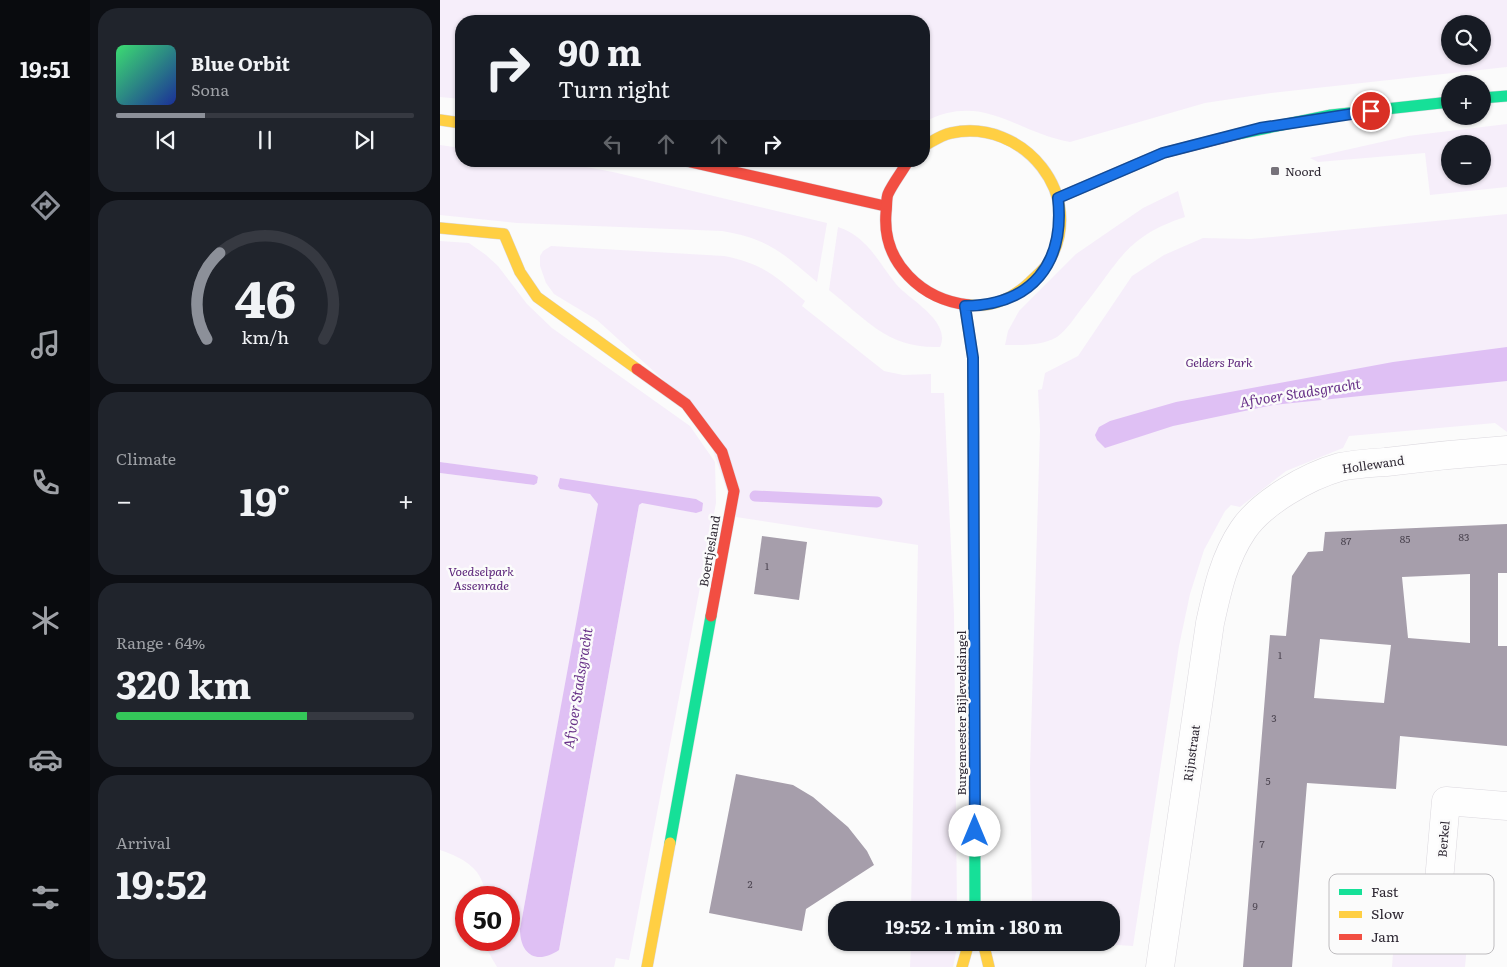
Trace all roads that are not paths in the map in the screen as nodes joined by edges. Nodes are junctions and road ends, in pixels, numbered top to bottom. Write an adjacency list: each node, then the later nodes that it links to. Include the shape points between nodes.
1 (1507, 96): 2 (main road)
2 (1491, 97)
3 (1441, 103): 9 (main road, via 1331,115 1260,128 1163,153)
4 (440, 120): 5 (main road)
5 (455, 122)
6 (930, 143): 9 (main road, via 951,133 986,131 1019,143 1044,166)
7 (713, 167): 10 (main road)
8 (902, 167): 10 (main road, via 897,173)
9 (1058, 198): 12 (main road, via 1058,239 1051,259 1039,276 1006,301 986,306)
10 (885, 206): 12 (main road, via 887,242 903,274 931,297)
11 (440, 228): 20 (main road, Boertjesland, via 504,234 522,277 544,304 686,404 722,452 734,491)
12 (965, 306): 17 (main road, Burgemeester Bijleveldsingel, via 973,358)
13 (1507, 450): 14 (street, Hollewand, via 1340,467 1273,500 1256,515)
14 (1235, 542): 23 (street, Rijnstraat, via 1217,590 1210,623)
15 (1507, 806): 16 (street, Berkel, via 1446,801)
16 (1440, 874)
17 (975, 901)
18 (966, 951): 21 (main road)
19 (985, 951): 22 (main road)
20 (647, 967)
21 (962, 967)
22 (989, 967)
23 (1160, 967)

